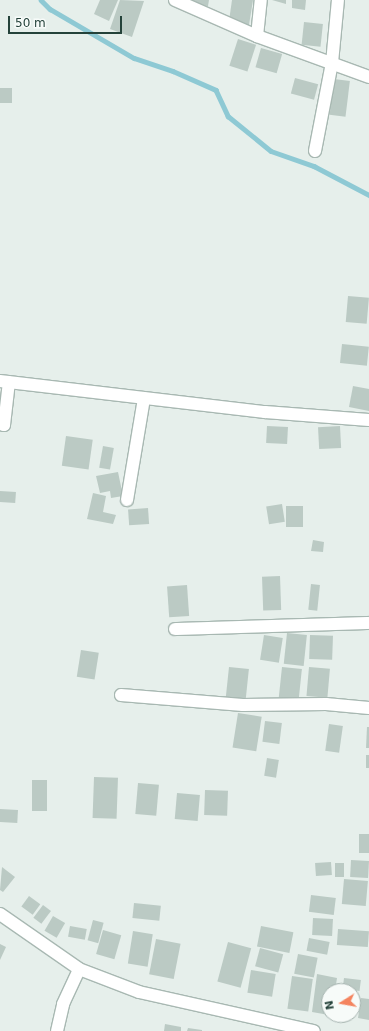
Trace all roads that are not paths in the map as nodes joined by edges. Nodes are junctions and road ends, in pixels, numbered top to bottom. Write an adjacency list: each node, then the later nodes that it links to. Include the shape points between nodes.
1 (175, 0): 4 (street)
2 (261, 0): 5 (street)
3 (338, 0): 6 (street)
4 (188, 2): 5 (street)
5 (257, 36): 6 (street)
6 (332, 63): 7 (street); 8 (street)
7 (369, 77)
8 (316, 151)
9 (5, 382): 10 (street); 12 (street, via 4,424)
10 (144, 398): 11 (street, via 265,412); 13 (street)
11 (369, 420)
12 (0, 424)
13 (127, 500)
14 (369, 622): 15 (street)
15 (175, 629)
16 (121, 695): 17 (street, via 243,705 326,704)
17 (369, 708)
18 (0, 914): 19 (street)
19 (79, 968): 20 (street, via 63,1004); 21 (street, via 139,992)
20 (57, 1031)
21 (314, 1031)

